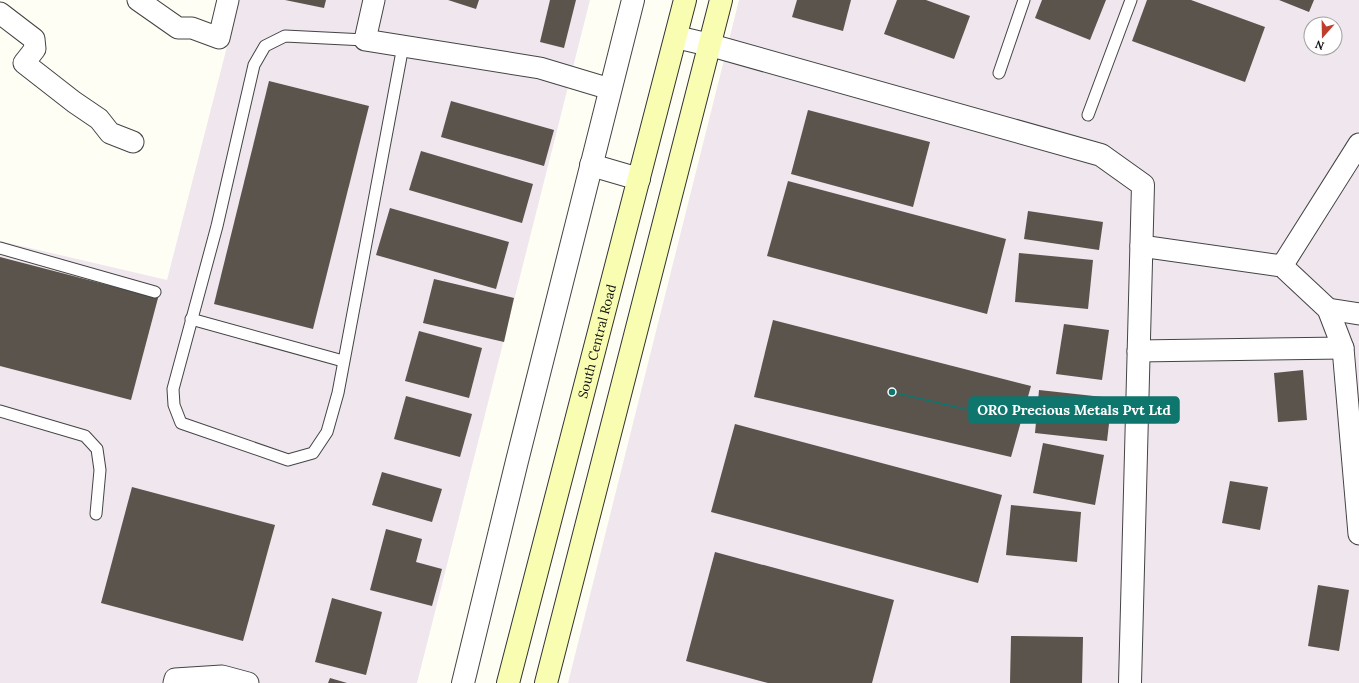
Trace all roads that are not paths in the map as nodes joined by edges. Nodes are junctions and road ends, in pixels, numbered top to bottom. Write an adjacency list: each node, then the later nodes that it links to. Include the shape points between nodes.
1 (138, 0): 2 (street, via 178,28 192,28 219,38)
2 (228, 0)
3 (374, 0): 11 (street)
4 (632, 0): 15 (street)
5 (685, 0): 10 (main road, South Central Road)
6 (721, 0): 12 (main road)
7 (1024, 0): 14 (lane)
8 (1131, 0): 16 (lane)
9 (0, 13): 17 (street, via 34,39 35,49 24,63 99,119 110,133)
10 (676, 36): 12 (street); 20 (main road, South Central Road)
11 (365, 40): 13 (street); 27 (lane, via 286,36 265,46 254,65 217,226)
12 (710, 45): 21 (street, via 1101,155 1143,185); 38 (main road)
13 (403, 46): 15 (street, via 540,68); 30 (lane)
14 (999, 73)
15 (610, 89): 19 (street)
16 (1088, 115)
17 (133, 142)
18 (1359, 144): 23 (street)
19 (591, 165): 20 (street); 36 (street)
20 (639, 179): 37 (main road, South Central Road)
21 (1141, 246): 23 (street); 29 (street)
22 (0, 248): 24 (lane)
23 (1282, 266): 25 (street)
24 (155, 292)
25 (1328, 309): 26 (street); 28 (street)
26 (1359, 314)
27 (191, 319): 30 (lane); 30 (lane, via 172,389 174,405 182,423 288,460 313,453 327,432)
28 (1343, 348): 29 (street); 33 (street)
29 (1138, 351): 39 (street)
30 (344, 361)
31 (0, 411): 32 (lane, via 85,436 97,450 100,470)
32 (96, 514)
33 (1359, 534)
34 (174, 683): 35 (street, via 175,679 222,676)
35 (248, 683)
36 (463, 683)
37 (508, 683)
38 (546, 683)
39 (1130, 683)

